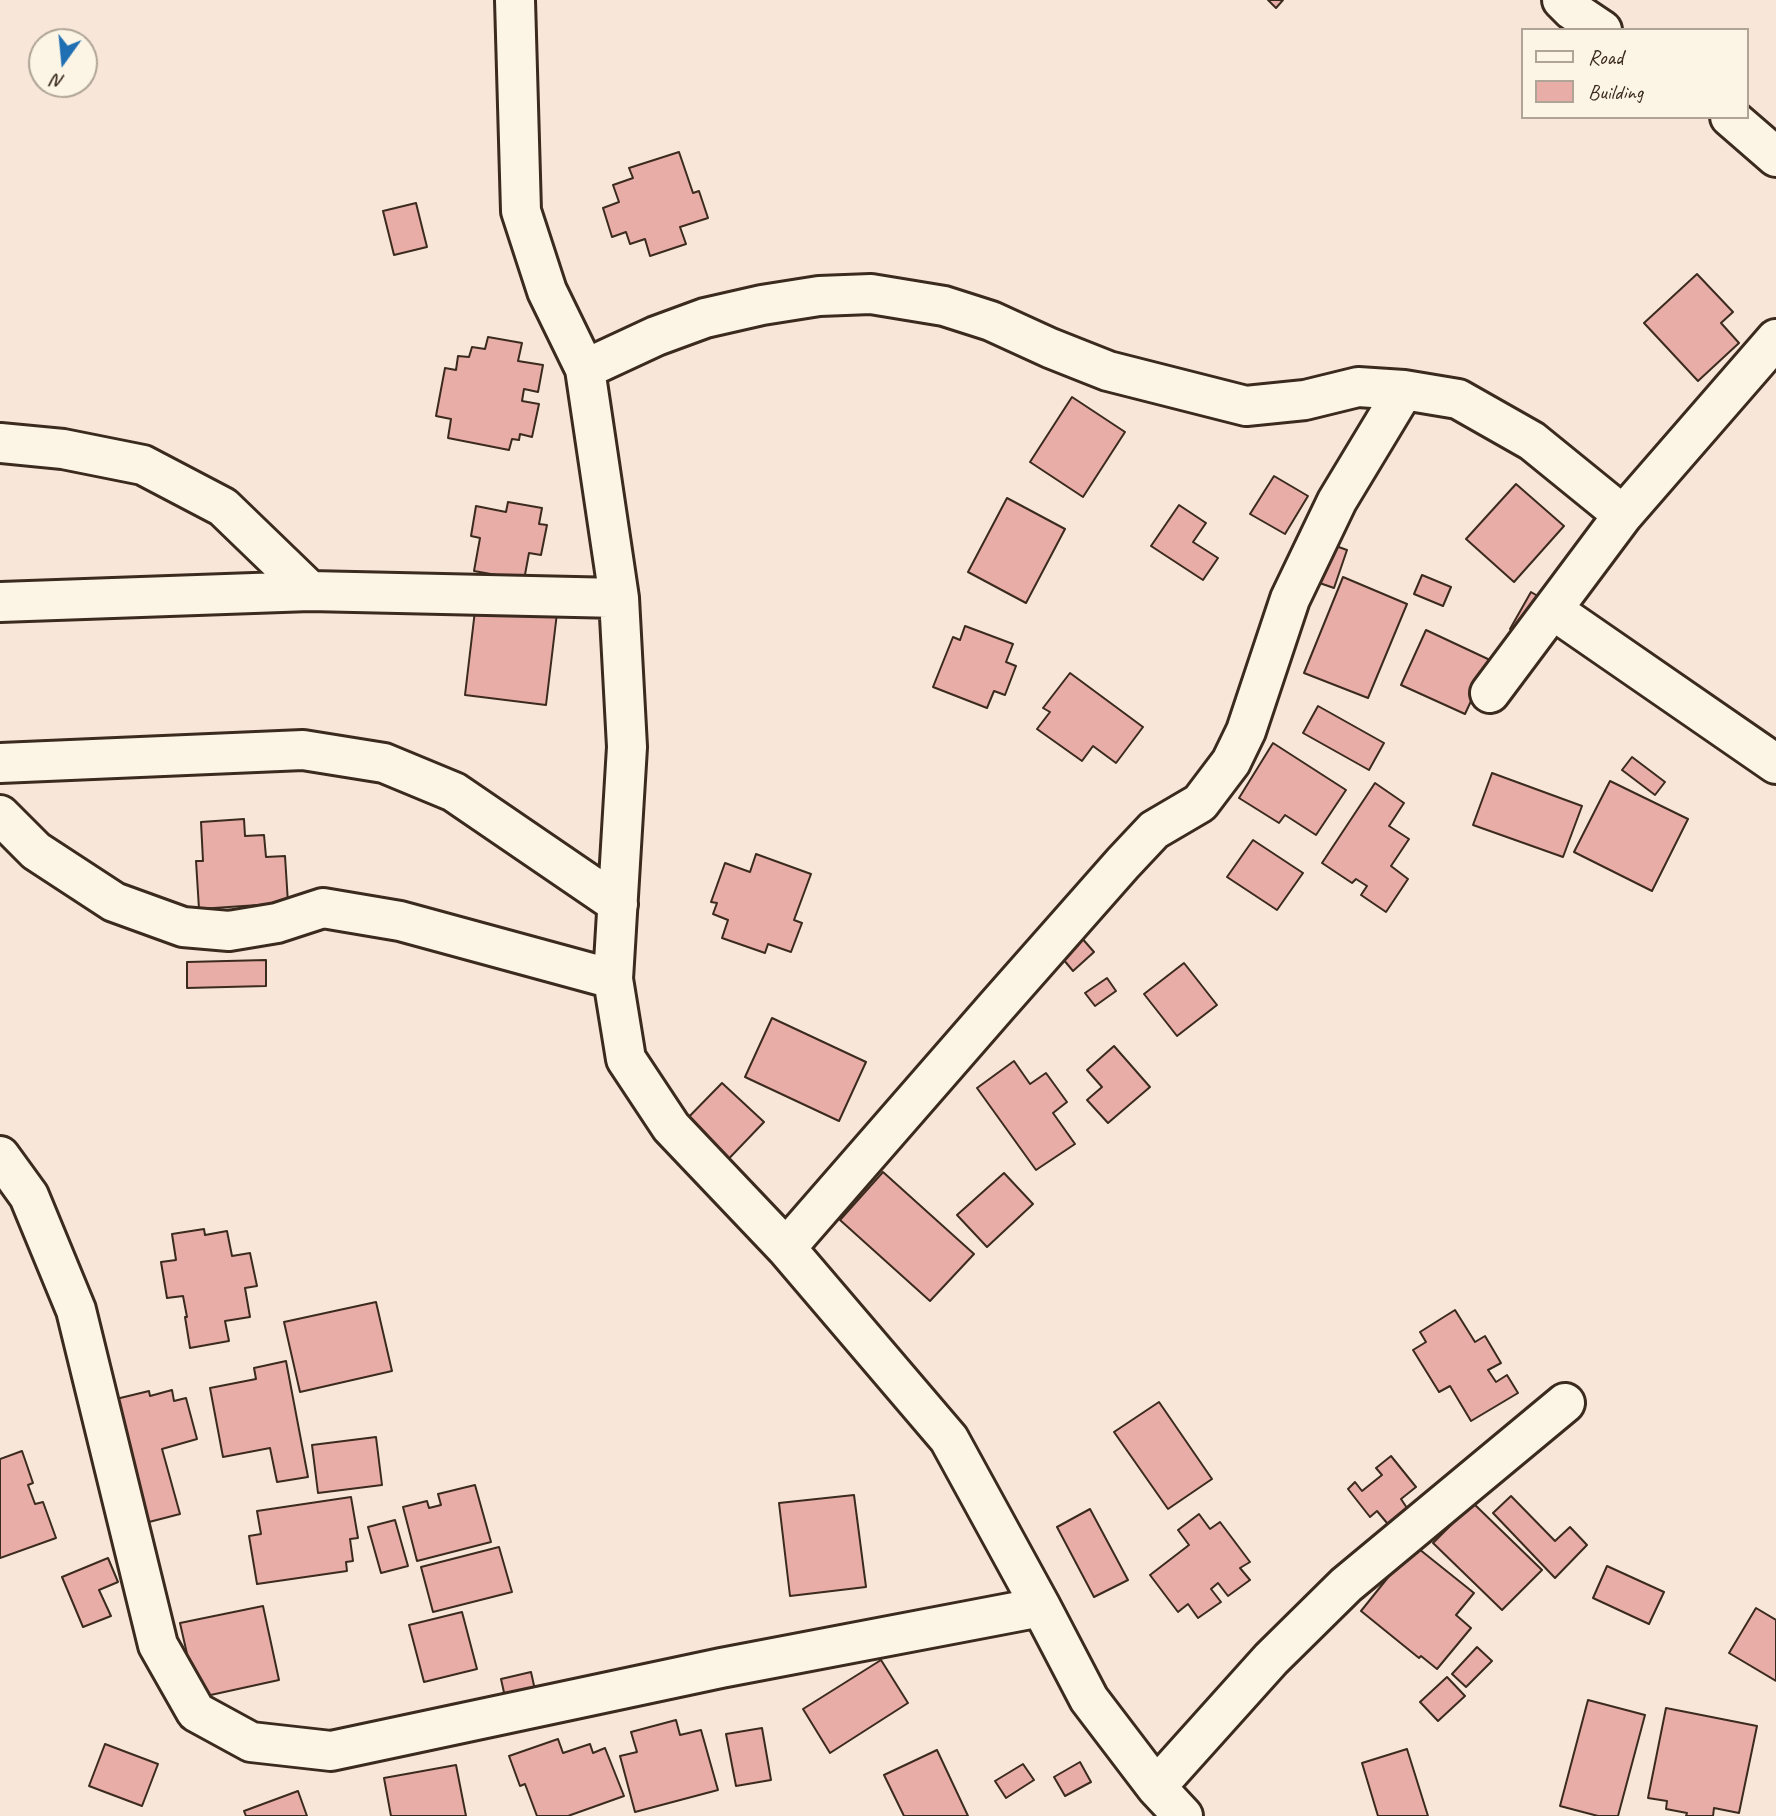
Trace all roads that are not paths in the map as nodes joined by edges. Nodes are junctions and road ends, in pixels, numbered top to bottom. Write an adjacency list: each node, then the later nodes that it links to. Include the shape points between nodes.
1 (515, 0): 7 (street, via 521,211 547,291)
2 (1562, 0): 3 (street)
3 (1599, 28)
4 (1732, 119): 5 (street)
5 (1776, 157)
6 (1776, 339): 10 (street)
7 (585, 369): 8 (street, via 705,318 808,298 871,294 944,306 1108,371 1246,406 1305,400 1358,387); 12 (street)
8 (1404, 390): 10 (street, via 1458,399 1532,441); 22 (street, via 1337,501 1290,599 1246,731 1231,762 1200,803 1154,830 1123,863)
9 (0, 443): 11 (street, via 63,449 143,465 223,507)
10 (1623, 515): 14 (street)
11 (310, 590): 12 (street); 13 (street)
12 (619, 598): 19 (street, via 627,747)
13 (0, 602)
14 (1553, 610): 15 (street); 17 (street)
15 (1490, 693)
16 (0, 762): 19 (street, via 303,750 384,763 454,792)
17 (1776, 764)
18 (0, 815): 20 (street, via 36,851 114,902 183,927 229,931 277,923 323,908 400,922)
19 (618, 904): 20 (street)
20 (613, 979): 22 (street, via 626,1059 671,1127)
21 (0, 1156): 24 (street, via 29,1196 76,1310 158,1645 196,1712 251,1742 331,1751 721,1668)
22 (786, 1248): 24 (street, via 948,1439)
23 (1565, 1403): 25 (street, via 1346,1585 1271,1659)
24 (1041, 1607): 25 (street, via 1089,1699)
25 (1156, 1787): 26 (street)
26 (1183, 1816)

